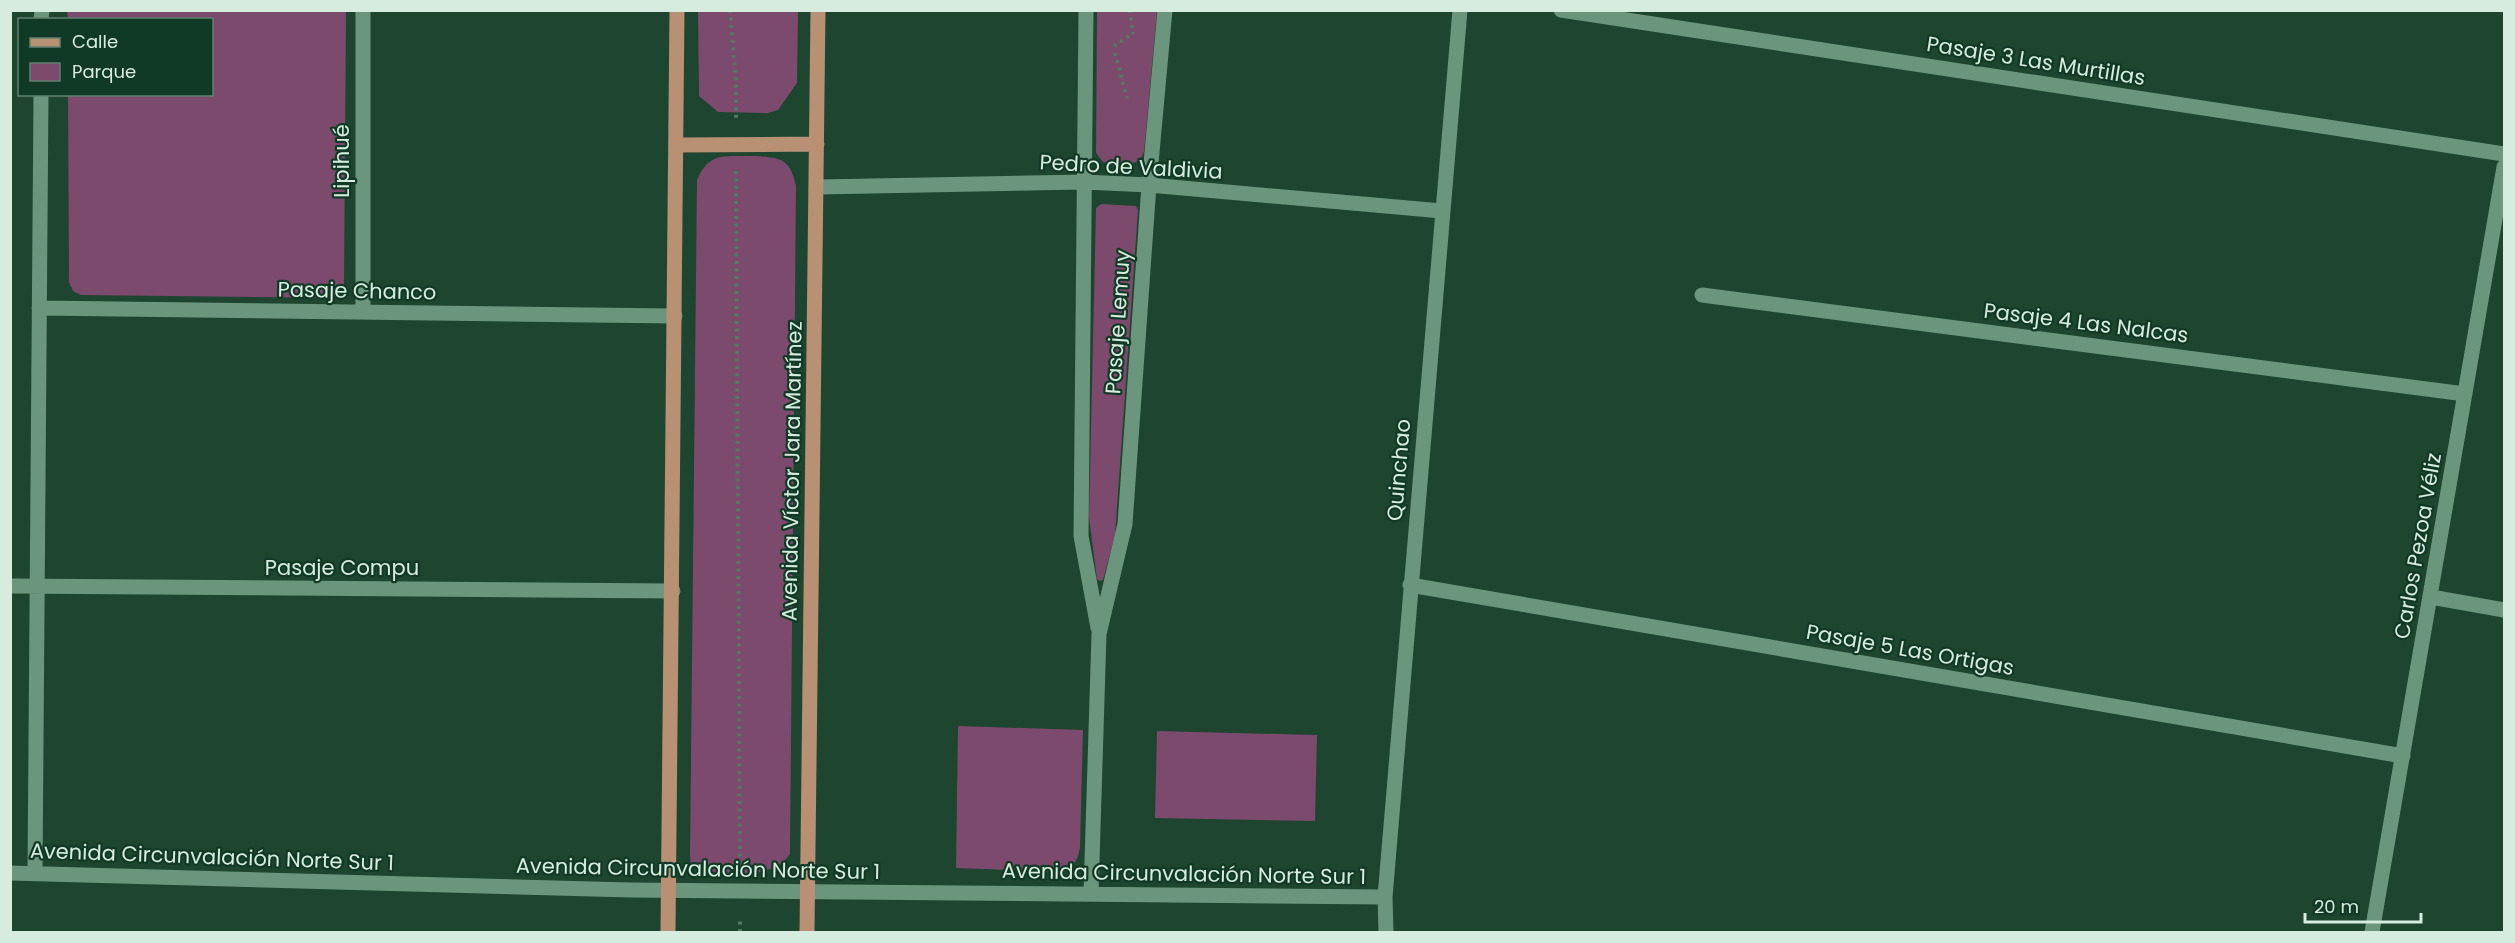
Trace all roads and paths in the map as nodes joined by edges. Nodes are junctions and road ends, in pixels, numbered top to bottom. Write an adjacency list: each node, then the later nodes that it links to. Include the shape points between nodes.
1 (363, 10): 23 (street, Lipihué)
2 (677, 10): 14 (main road)
3 (730, 10): 12 (path)
4 (818, 10): 13 (main road, Avenida Víctor Jara Martínez)
5 (1086, 10): 17 (street, Pasaje Lemuy)
6 (1165, 10): 18 (street, Pasaje Lemuy)
7 (1460, 10): 20 (street, Quinchao)
8 (1562, 10): 15 (street, Pasaje 3 Las Murtillas)
9 (1133, 33): 10 (path)
10 (1114, 46)
11 (41, 96): 22 (street)
12 (736, 144): 13 (main road); 14 (main road); 37 (path)
13 (817, 144): 19 (main road, Avenida Víctor Jara Martínez)
14 (676, 145): 24 (main road)
15 (2505, 154)
16 (2505, 167): 25 (street, Carlos Pezoa Véliz)
17 (1084, 182): 18 (street, Pedro de Valdivia); 19 (street, Pedro de Valdivia); 32 (street, Pasaje Lemuy, via 1081,536)
18 (1149, 185): 20 (street, Pedro de Valdivia); 32 (street, Pasaje Lemuy, via 1125,524)
19 (817, 187): 38 (main road, Avenida Víctor Jara Martínez)
20 (1442, 211): 26 (street, Quinchao)
21 (1702, 295): 25 (street, Pasaje 4 Las Nalcas)
22 (39, 308): 23 (street, Pasaje Chanco); 28 (street)
23 (363, 312): 24 (street, Pasaje Chanco)
24 (675, 316): 29 (main road)
25 (2465, 394): 30 (street, Carlos Pezoa Véliz)
26 (1410, 585): 33 (street, Pasaje 5 Las Ortigas); 40 (street, Quinchao)
27 (10, 586): 28 (street, Pasaje Compu)
28 (37, 586): 29 (street, Pasaje Compu); 35 (street)
29 (673, 591): 36 (main road)
30 (2431, 597): 31 (street); 33 (street, Carlos Pezoa Véliz)
31 (2505, 610)
32 (1099, 634): 39 (street, Pasaje Lemuy)
33 (2403, 756): 45 (street, Carlos Pezoa Véliz)
34 (10, 873): 35 (street, Avenida Circunvalación Norte Sur 1)
35 (35, 873): 36 (street, Avenida Circunvalación Norte Sur 1)
36 (668, 891): 37 (street, Avenida Circunvalación Norte Sur 1); 41 (main road)
37 (740, 891): 38 (street, Avenida Circunvalación Norte Sur 1); 42 (path)
38 (808, 892): 39 (street, Avenida Circunvalación Norte Sur 1); 43 (main road, Avenida Víctor Jara Martínez)
39 (1091, 894): 40 (street, Avenida Circunvalación Norte Sur 1)
40 (1385, 897): 44 (street, Quinchao)
41 (668, 933)
42 (740, 933)
43 (807, 933)
44 (1386, 933)
45 (2372, 933)

